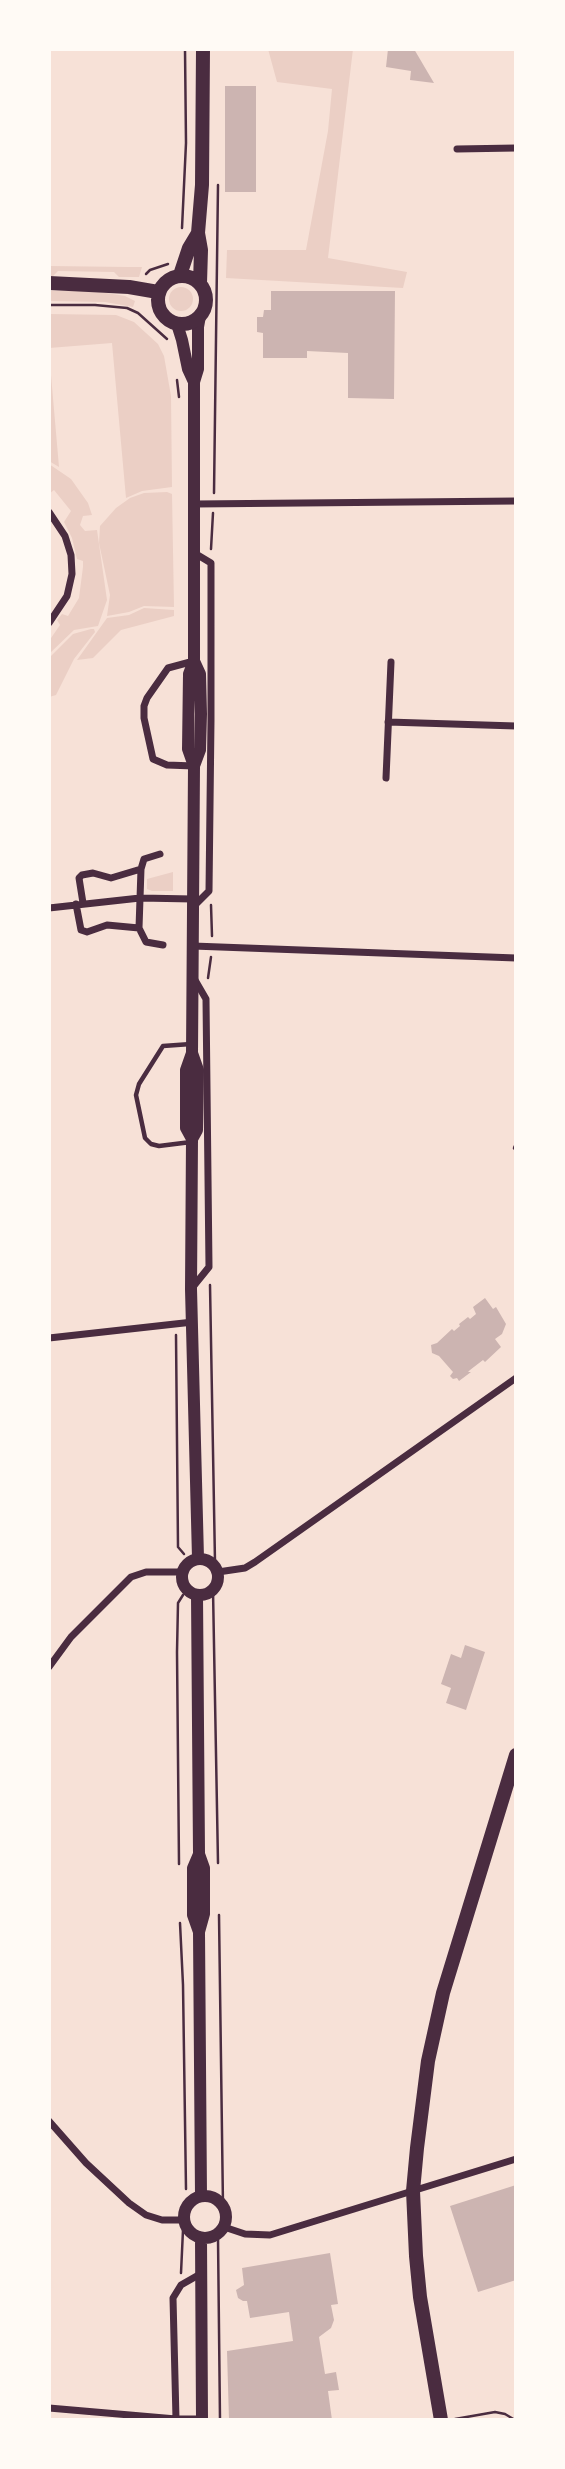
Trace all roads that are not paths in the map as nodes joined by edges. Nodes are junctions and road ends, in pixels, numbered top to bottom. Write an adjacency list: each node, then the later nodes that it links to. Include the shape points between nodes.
1 (203, 49): 4 (main road)
2 (516, 148): 3 (street)
3 (457, 149)
4 (198, 233): 5 (main road); 7 (main road)
5 (180, 275): 7 (main road); 8 (main road, via 165,281)
6 (49, 283): 8 (main road)
7 (200, 283): 9 (main road, via 206,301)
8 (158, 292): 10 (main road, via 160,310)
9 (200, 316): 10 (main road); 11 (street)
10 (177, 324): 11 (street)
11 (194, 382): 13 (street)
12 (516, 501): 13 (street)
13 (195, 504): 15 (street)
14 (49, 512): 16 (street, via 65,536 72,574 67,596)
15 (196, 554): 17 (street); 27 (street, via 211,563 209,891)
16 (49, 623)
17 (194, 661): 21 (street, via 200,674 201,714 200,750); 21 (street, via 168,668 147,698 144,718 153,759 167,765)
18 (391, 662): 19 (street)
19 (388, 722): 20 (street); 22 (street)
20 (516, 726)
21 (194, 766): 27 (street)
22 (386, 778)
23 (160, 854): 24 (street, via 144,859)
24 (141, 869): 25 (street); 26 (street, via 111,878 82,875)
25 (140, 898): 26 (street); 27 (street); 29 (street)
26 (79, 903): 28 (street); 29 (street, via 81,930 107,925)
27 (193, 903): 31 (street)
28 (49, 908)
29 (139, 928): 30 (street, via 146,942)
30 (163, 944)
31 (193, 946): 32 (street); 33 (street)
32 (516, 958)
33 (193, 976): 34 (street); 36 (street, via 206,999 209,1266)
34 (192, 1049): 35 (street, via 186,1070 186,1128); 35 (lane, via 163,1046 136,1094 145,1138 151,1144)
35 (192, 1140): 36 (street)
36 (191, 1289): 37 (street)
37 (194, 1322): 38 (street); 40 (street)
38 (49, 1338)
39 (516, 1378): 41 (street, via 255,1562 245,1568)
40 (198, 1558): 41 (street, via 210,1561); 42 (street)
41 (216, 1569): 43 (street, via 218,1582 213,1590)
42 (182, 1572): 43 (street, via 184,1586); 44 (street, via 146,1572 131,1577 71,1637)
43 (197, 1595): 49 (street, via 199,1854 204,1868 204,1914 199,1932)
44 (49, 1667)
45 (516, 1755): 48 (main road, via 434,2028)
46 (49, 2121): 50 (street, via 129,2203 162,2220)
47 (516, 2159): 48 (street)
48 (414, 2191): 51 (street, via 270,2235); 58 (main road, via 421,2297)
49 (201, 2196): 50 (street, via 187,2205); 51 (street, via 214,2197 223,2206 226,2213)
50 (184, 2220): 52 (street, via 190,2233)
51 (221, 2231): 52 (street)
52 (201, 2238): 53 (street)
53 (203, 2273): 56 (street, via 181,2285 173,2298); 57 (street)
54 (49, 2408): 55 (street)
55 (107, 2417): 56 (street)
56 (176, 2419): 57 (street)
57 (202, 2420)
58 (441, 2420)

